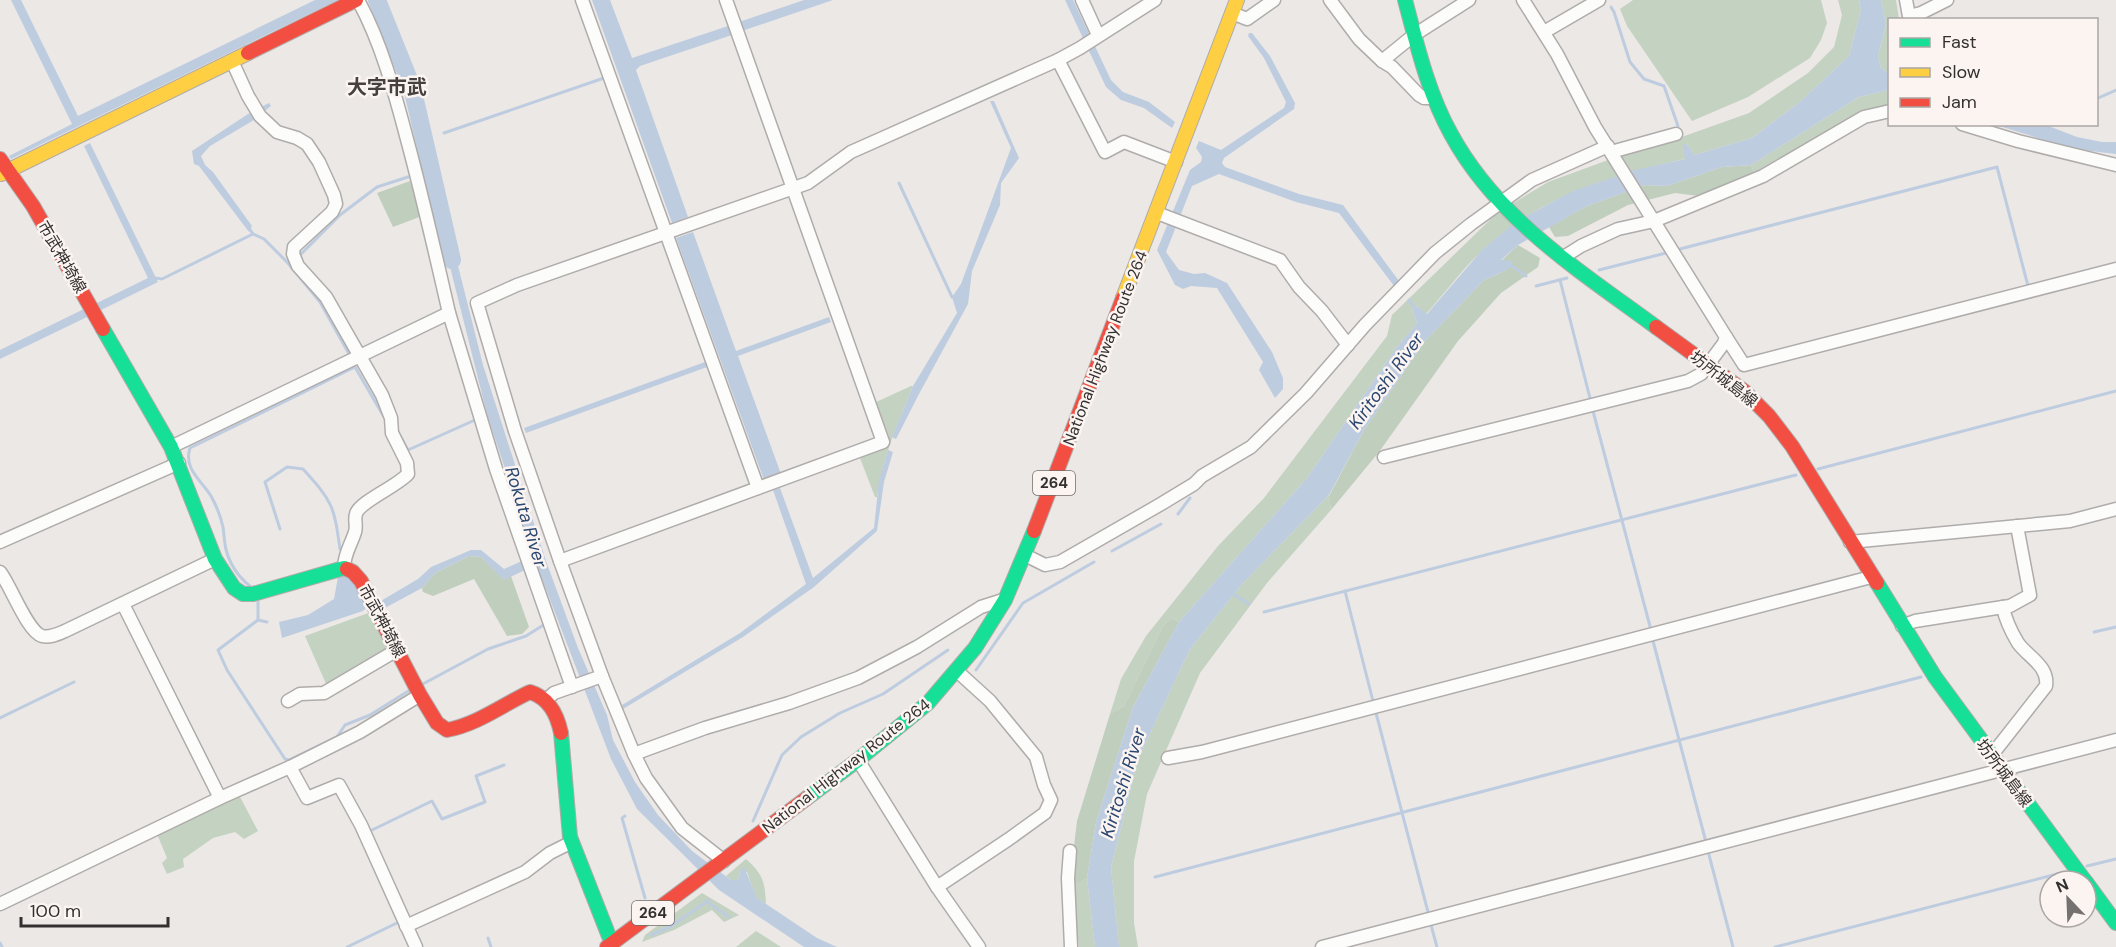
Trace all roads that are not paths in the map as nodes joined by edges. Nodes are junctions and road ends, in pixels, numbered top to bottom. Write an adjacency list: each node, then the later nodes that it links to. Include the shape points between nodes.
1 (357, 0): 19 (main road); 37 (street, via 386,65 401,116)
2 (582, 0): 34 (street)
3 (726, 0): 30 (street)
4 (1083, 0): 17 (street)
5 (1155, 0): 17 (street)
6 (1274, 0): 14 (street, via 1247,19)
7 (1330, 0): 20 (street, via 1359,39)
8 (1405, 0): 16 (main road, 坊所城島線)
9 (1469, 0): 16 (street)
10 (1523, 0): 15 (street)
11 (1599, 0): 15 (street)
12 (1906, 0): 13 (street, via 1909,16)
13 (1947, 0)
14 (1234, 6): 27 (main road, National Highway Route 264 / 264)
15 (1544, 32): 25 (street)
16 (1414, 34): 20 (street); 21 (main road, 坊所城島線)
17 (1092, 40): 18 (street)
18 (1058, 60): 27 (street, via 1104,152 1124,142); 30 (street, via 851,152 808,183)
19 (232, 61): 29 (main road); 40 (street, via 258,112 277,132 307,144 334,195 336,204 332,212 294,247 293,254 298,266 326,297)
20 (1382, 61): 21 (street, via 1419,95)
21 (1433, 98): 31 (main road, 坊所城島線, via 1466,161)
22 (1888, 111): 33 (street, via 1864,117 1763,176)
23 (1969, 126): 28 (street)
24 (1676, 134): 25 (street)
25 (1611, 151): 31 (street, via 1532,180); 33 (street)
26 (0, 159): 29 (main road, 市武神埼線)
27 (1176, 162): 32 (main road, National Highway Route 264 / 264)
28 (2116, 165)
29 (5, 172): 42 (main road, 市武神埼線, via 33,206)
30 (793, 189): 34 (street); 45 (street, via 883,442)
31 (1499, 204): 35 (main road, 坊所城島線); 39 (street, via 1436,253)
32 (1168, 217): 39 (street, via 1280,260); 50 (main road, National Highway Route 264 / 264)
33 (1653, 219): 35 (street, via 1618,229); 38 (street)
34 (666, 233): 45 (street); 52 (street, via 477,303 515,431)
35 (1562, 258): 41 (main road, 坊所城島線)
36 (2116, 268): 38 (street, via 1744,365)
37 (449, 313): 40 (street); 63 (street, via 496,469)
38 (1726, 337): 41 (street)
39 (1348, 345): 50 (street, via 1251,447 1060,562 1045,566)
40 (360, 354): 42 (street); 53 (street, via 382,395 408,474 400,483 361,505)
41 (1708, 365): 43 (street, via 1688,381); 49 (main road, 坊所城島線, via 1769,416 1792,446)
42 (171, 447): 44 (main road, 市武神埼線)
43 (1384, 457)
44 (179, 463): 48 (street); 51 (main road, 市武神埼線)
45 (758, 488): 52 (street)
46 (2116, 509): 47 (street, via 2070,521)
47 (2017, 526): 49 (street); 58 (street, via 2030,595)
48 (0, 542)
49 (1850, 542): 55 (main road, 坊所城島線)
50 (1025, 555): 56 (main road, National Highway Route 264 / 264)
51 (215, 559): 53 (main road, 市武神埼線, via 234,588 243,594); 57 (street)
52 (560, 561): 62 (street)
53 (344, 567): 60 (main road, 市武神埼線, via 361,581)
54 (0, 572): 57 (street, via 39,635 50,637)
55 (1871, 577): 59 (main road, 坊所城島線); 70 (street)
56 (1005, 600): 61 (main road, National Highway Route 264 / 264); 68 (street, via 981,607 858,678)
57 (123, 604): 74 (street)
58 (2003, 607): 59 (street); 69 (street, via 2018,643 2047,678 2046,686)
59 (1902, 626): 69 (main road, 坊所城島線)
60 (398, 650): 64 (main road, 市武神埼線); 65 (street, via 324,693 300,694)
61 (957, 671): 71 (main road, National Highway Route 264 / 264, via 928,703); 79 (street, via 990,701 1036,757 1051,800 1045,813)
62 (602, 676): 63 (street); 68 (street)
63 (572, 687): 66 (street)
64 (420, 695): 66 (main road, 市武神埼線, via 437,723 447,730 530,692); 72 (street, via 360,732)
65 (288, 700)
66 (546, 700): 75 (main road, via 558,722)
67 (2116, 740): 73 (street)
68 (634, 754): 77 (street, via 682,828)
69 (1991, 756): 73 (main road, 坊所城島線)
70 (1168, 759)
71 (858, 760): 77 (main road, National Highway Route 264 / 264); 79 (street)
72 (290, 767): 74 (street); 83 (street, via 307,798 339,785)
73 (2002, 770): 78 (main road, 坊所城島線); 88 (street)
74 (220, 798): 81 (street)
75 (572, 842): 83 (street, via 525,872); 84 (main road)
76 (1070, 851): 87 (street)
77 (722, 862): 84 (main road, National Highway Route 264 / 264)
78 (2076, 869)
79 (937, 887): 86 (street)
80 (2098, 898): 82 (main road, 坊所城島線)
81 (0, 904)
82 (2116, 923)
83 (406, 926): 85 (street)
84 (611, 946)
85 (416, 947)
86 (979, 947)
87 (1071, 947)
88 (1322, 947)

